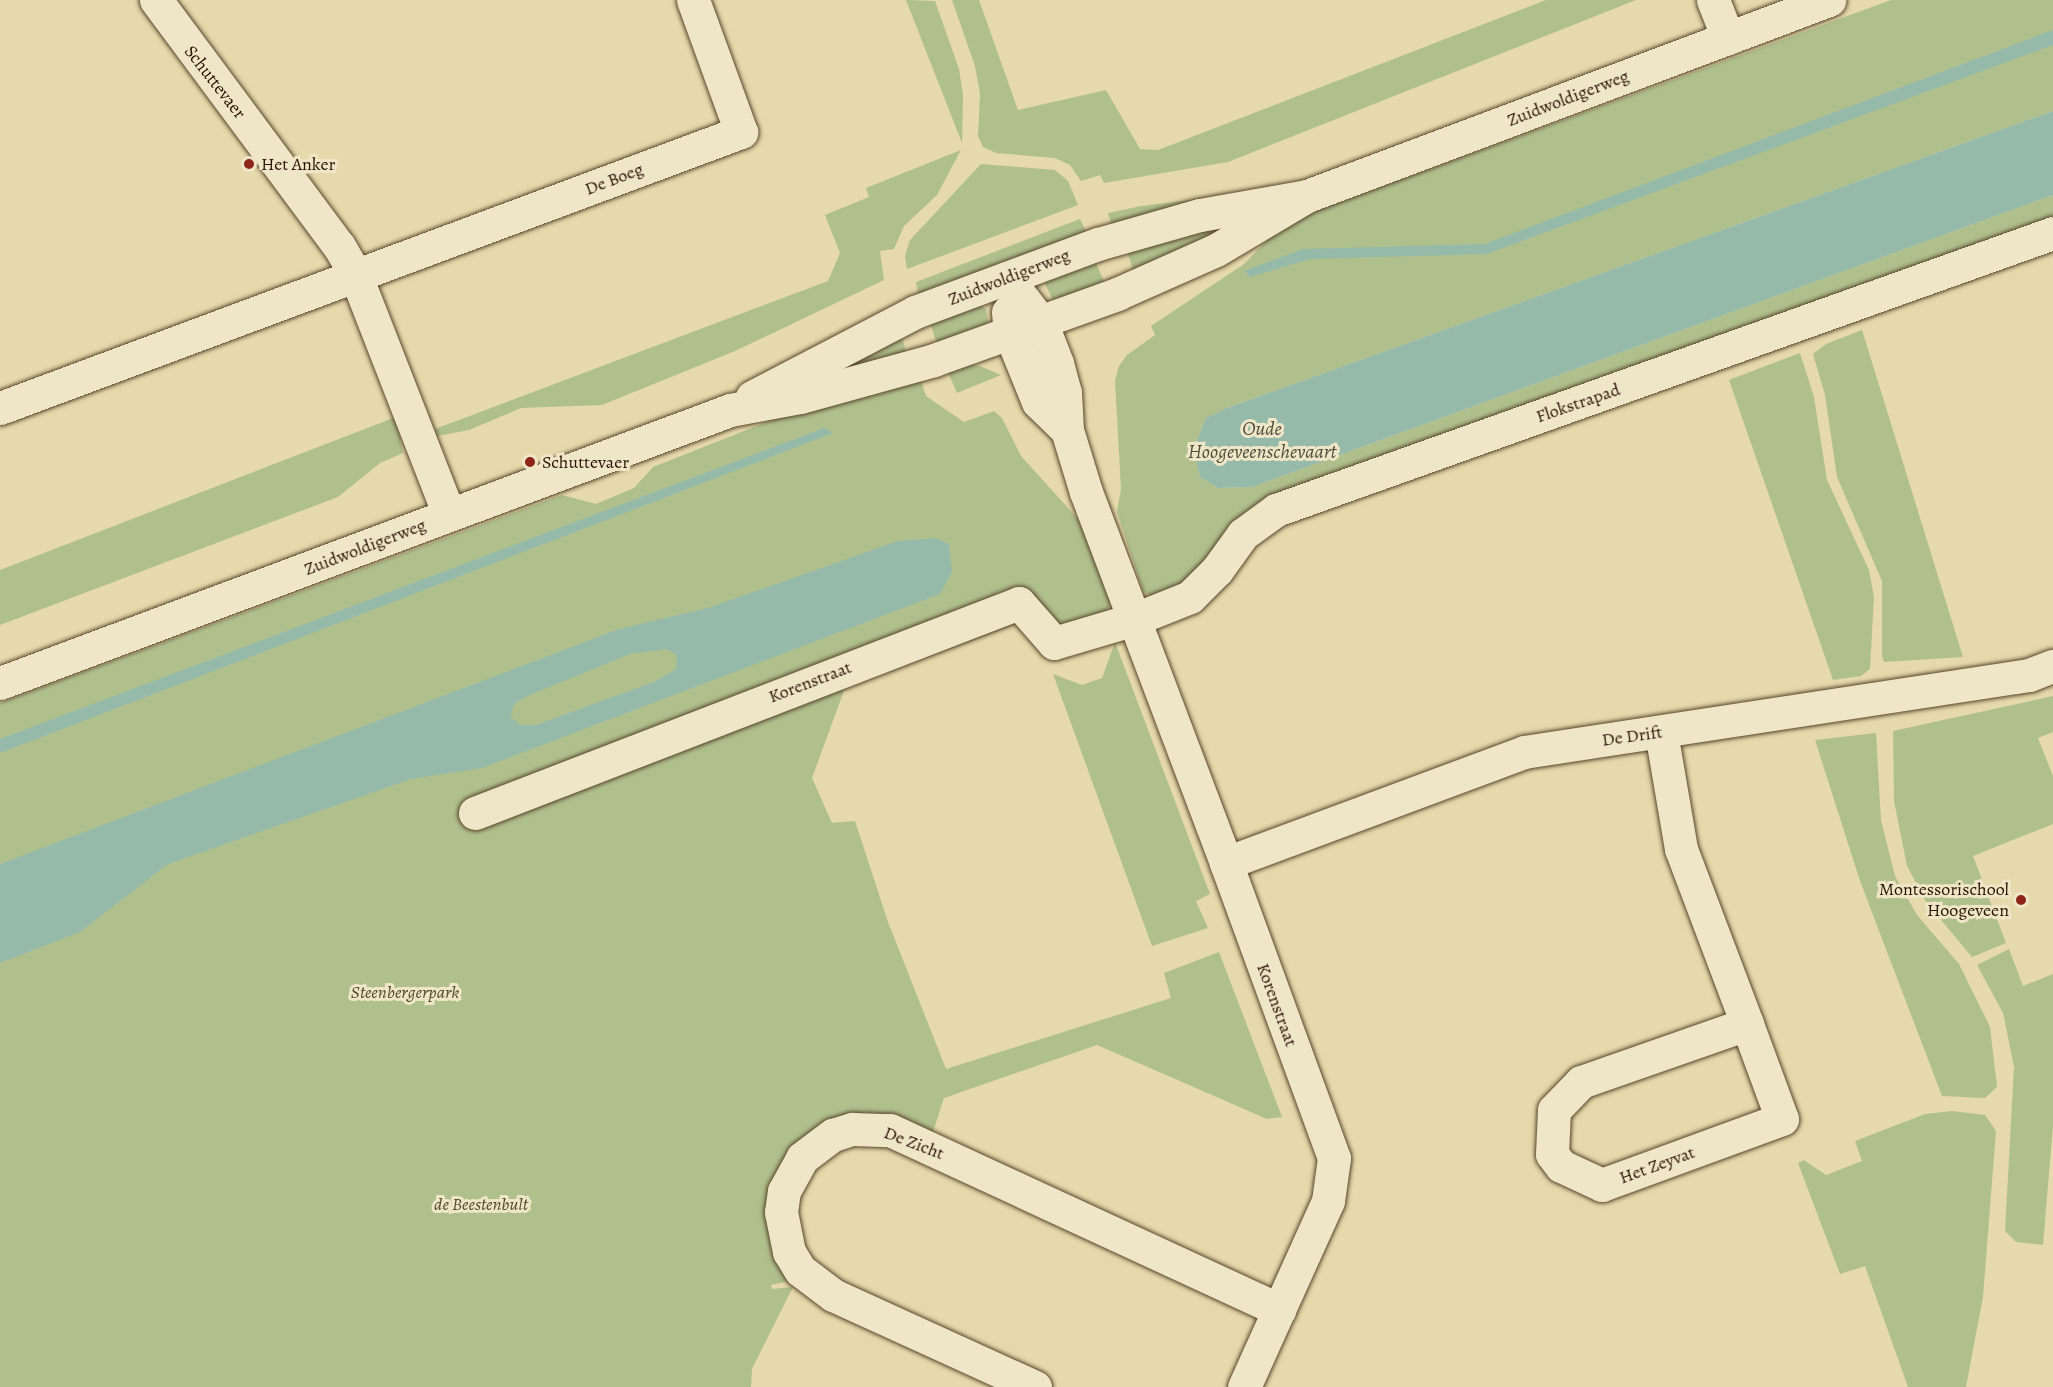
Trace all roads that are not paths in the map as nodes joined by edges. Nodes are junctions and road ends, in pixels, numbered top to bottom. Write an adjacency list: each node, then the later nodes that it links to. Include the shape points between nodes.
1 (156, 0): 8 (street, Schuttevaer, via 339,246)
2 (693, 0): 8 (street, De Boeg, via 741,132)
3 (1713, 0): 5 (street)
4 (1829, 0): 5 (street, Zuidwoldigerweg)
5 (1728, 38): 6 (street, Zuidwoldigerweg)
6 (1307, 196): 9 (street, Zuidwoldigerweg, via 1200,215 1098,244); 10 (street, Zuidwoldigerweg, via 1216,250)
7 (2053, 233): 16 (street, Flokstrapad, via 1276,510 1243,534 1217,570 1190,597)
8 (356, 276): 12 (street); 15 (street, Schuttevaer)
9 (1007, 278): 10 (street, Korenstraat); 11 (street, Korenstraat); 13 (street, Zuidwoldigerweg, via 915,312)
10 (1041, 322): 11 (street, Zuidwoldigerweg); 14 (street, Korenstraat, via 1065,392)
11 (1010, 333): 13 (street, Zuidwoldigerweg, via 934,360 800,397); 14 (street, Korenstraat, via 1038,402)
12 (0, 408)
13 (730, 410): 15 (street, Zuidwoldigerweg)
14 (1066, 430): 16 (street, Korenstraat)
15 (450, 515): 18 (street, Zuidwoldigerweg)
16 (1135, 619): 20 (street, Korenstraat, via 1054,643 1018,603); 21 (street, Korenstraat)
17 (2053, 666): 19 (street, De Drift, via 2028,675)
18 (0, 683)
19 (1661, 732): 21 (street, De Drift, via 1524,752); 22 (street, Het Zeyvat, via 1681,849)
20 (475, 813)
21 (1226, 863): 23 (street, Korenstraat, via 1334,1158 1328,1201)
22 (1747, 1024): 22 (street, Het Zeyvat, via 1782,1119 1602,1185 1561,1166 1552,1154 1554,1110 1581,1082)
23 (1279, 1310): 24 (street, De Zicht, via 890,1130 842,1132 816,1145 802,1158 784,1191 781,1212 789,1252 805,1274 833,1295); 25 (street, Korenstraat)
24 (1035, 1387)
25 (1244, 1387)

